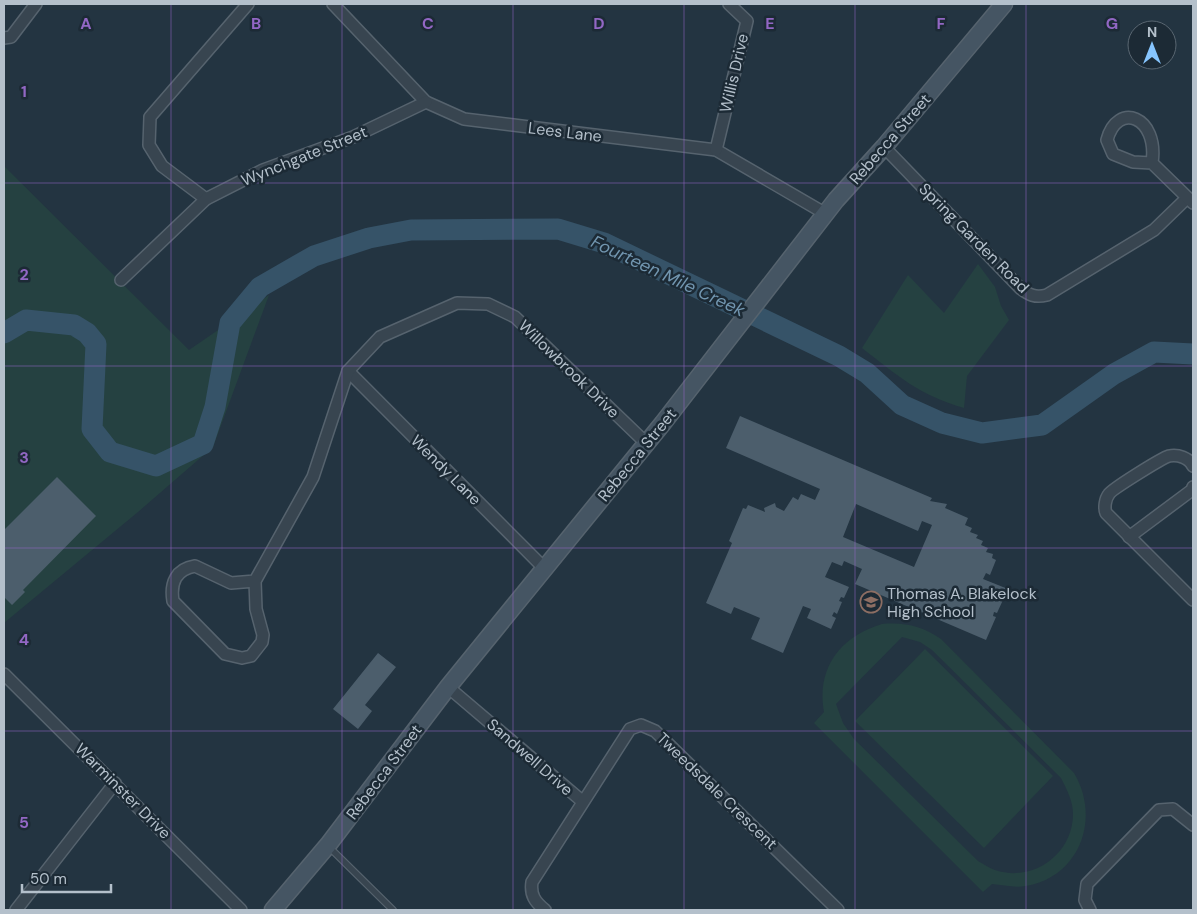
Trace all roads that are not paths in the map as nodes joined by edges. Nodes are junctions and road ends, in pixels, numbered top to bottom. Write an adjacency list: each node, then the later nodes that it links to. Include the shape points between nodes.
1 (36, 4): 6 (street, via 11,37)
2 (248, 4): 11 (street, via 150,117 149,146 162,166)
3 (333, 4): 7 (street, Lees Lane)
4 (729, 4): 9 (street, Willis Drive, via 747,21)
5 (1004, 4): 8 (main road, Rebecca Street)
6 (4, 38)
7 (426, 102): 9 (street, Lees Lane, via 464,119); 11 (street, Wynchgate Street, via 353,137 264,170)
8 (884, 148): 12 (street, Spring Garden Road, via 1020,288 1038,297 1047,295 1154,230); 13 (main road, Rebecca Street)
9 (716, 150): 13 (street, Lees Lane)
10 (1152, 163): 10 (street, via 1154,148 1144,123 1138,119 1124,119 1116,123 1107,140 1113,154 1133,162); 12 (street)
11 (206, 199): 14 (street, Wynchgate Street)
12 (1190, 200)
13 (826, 214): 16 (main road, Rebecca Street)
14 (121, 280)
15 (348, 371): 16 (street, Willowbrook Drive, via 380,337 457,303 488,304 515,317); 20 (street, Wendy Lane); 21 (street, Willowbrook Drive, via 313,477)
16 (646, 443): 20 (main road, Rebecca Street)
17 (1193, 466): 19 (street, via 1184,458 1170,456 1109,494 1104,508 1106,513)
18 (1193, 486): 19 (street, via 1192,490)
19 (1129, 537): 22 (street)
20 (545, 569): 24 (main road, Rebecca Street)
21 (255, 581): 21 (street, via 224,582 202,567 195,566 180,571 171,591 173,601 201,632 225,654 242,658 251,656 262,642)
22 (1193, 600)
23 (4, 674): 25 (street, Warminster Drive)
24 (448, 687): 26 (street, Sandwell Drive); 28 (main road, Rebecca Street)
25 (115, 783): 29 (street); 30 (street, Warminster Drive)
26 (582, 801): 33 (street, Sandwell Drive, via 532,882 530,892 537,904); 34 (street, Tweedsdale Crescent, via 630,728 641,725 656,731)
27 (1193, 824): 35 (street, via 1173,809 1159,810 1087,884 1085,900)
28 (328, 845): 31 (main road, Rebecca Street); 32 (lane)
29 (16, 910)
30 (241, 910)
31 (273, 910)
32 (393, 910)
33 (546, 910)
34 (838, 910)
35 (1090, 910)

